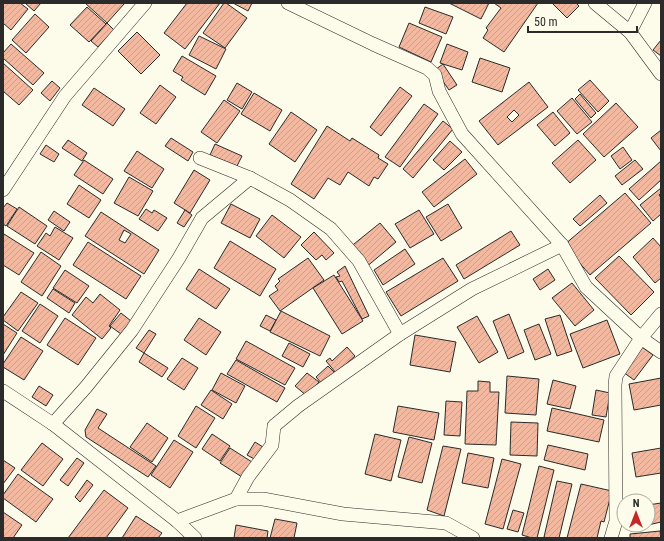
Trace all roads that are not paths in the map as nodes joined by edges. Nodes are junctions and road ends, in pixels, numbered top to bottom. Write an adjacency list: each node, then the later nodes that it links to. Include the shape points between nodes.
1 (144, 3): 9 (street, via 65,96)
2 (288, 3): 10 (street, via 427,68 434,75 439,91 462,134)
3 (595, 3): 5 (street)
4 (645, 3): 5 (street)
5 (630, 32): 6 (street)
6 (661, 74)
7 (200, 158): 8 (street)
8 (250, 178): 12 (street, via 290,200 331,229 359,261); 16 (street, via 202,218 132,330)
9 (3, 190)
10 (562, 245): 12 (street, via 472,289); 13 (street, via 586,287)
11 (661, 314): 13 (street)
12 (400, 334): 17 (street, via 274,426 272,445)
13 (641, 338): 14 (street); 23 (street, via 616,376 614,385 616,520)
14 (661, 352)
15 (3, 391): 16 (street)
16 (53, 424): 20 (street)
17 (248, 478): 18 (street); 19 (street)
18 (236, 500): 19 (street); 20 (street)
19 (263, 500): 22 (street, via 343,514 446,523)
20 (177, 521): 21 (street)
21 (195, 538)
22 (473, 538)
23 (612, 538)

